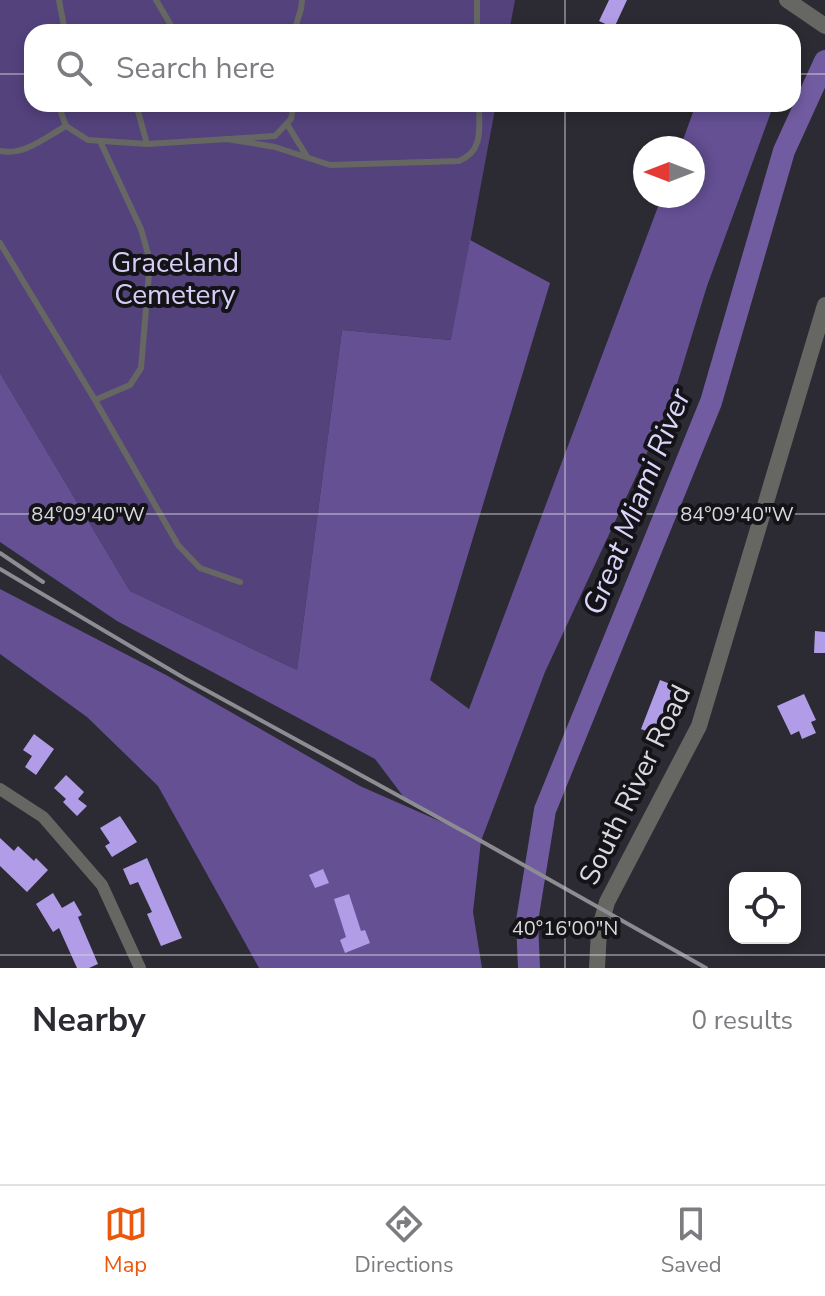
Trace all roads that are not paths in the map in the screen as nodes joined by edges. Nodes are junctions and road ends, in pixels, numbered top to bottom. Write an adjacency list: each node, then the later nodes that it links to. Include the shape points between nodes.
1 (59, 0): 6 (lane)
2 (156, 0): 7 (lane)
3 (302, 0): 8 (lane)
4 (477, 0): 9 (lane)
5 (787, 0): 10 (street)
6 (64, 24)
7 (170, 24)
8 (296, 24)
9 (477, 24)
10 (825, 26)
11 (61, 112): 16 (lane)
12 (138, 112): 19 (lane)
13 (292, 112): 15 (lane)
14 (479, 112): 21 (lane, via 476,148 459,161 330,165)
15 (287, 124): 17 (lane, via 275,136); 21 (lane)
16 (66, 126): 18 (lane); 20 (lane, via 24,150)
17 (227, 139): 19 (lane); 21 (lane)
18 (100, 141): 19 (lane); 24 (lane, via 150,261 141,368 130,385)
19 (147, 144)
20 (0, 151)
21 (306, 156)
22 (0, 243): 24 (lane)
23 (825, 305): 28 (street, South River Road, via 699,726 607,902)
24 (95, 400): 25 (lane, via 178,545 200,568)
25 (240, 582)
26 (0, 789): 27 (street, via 43,817 102,885)
27 (140, 968)
28 (597, 968)

